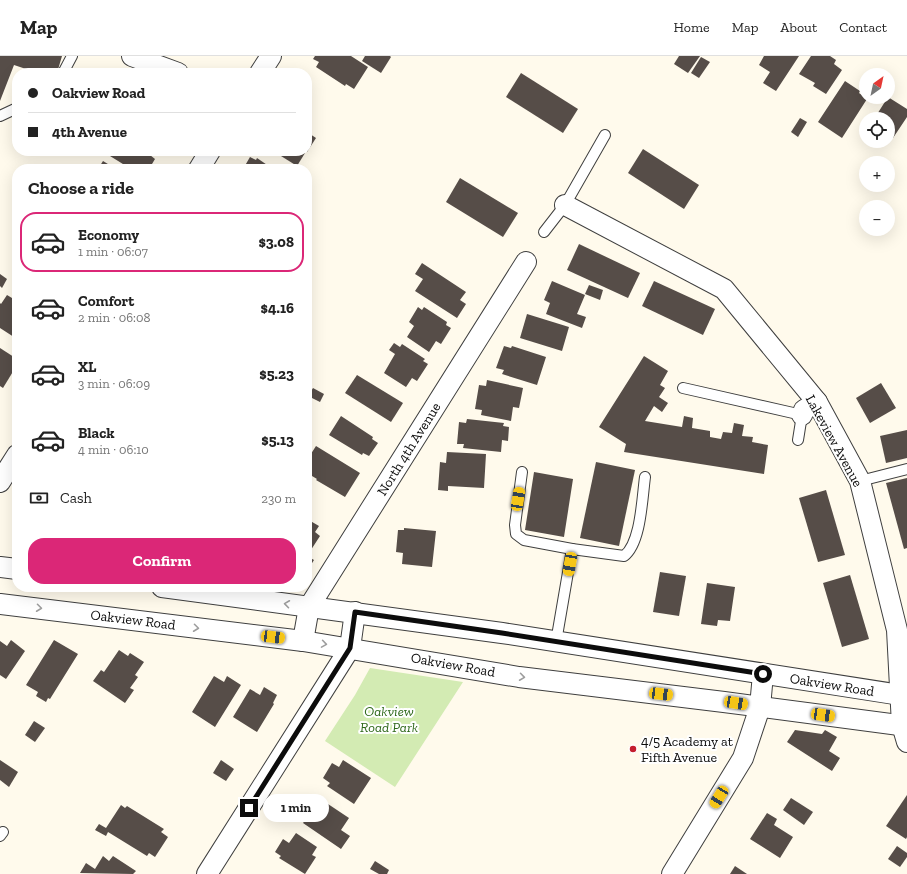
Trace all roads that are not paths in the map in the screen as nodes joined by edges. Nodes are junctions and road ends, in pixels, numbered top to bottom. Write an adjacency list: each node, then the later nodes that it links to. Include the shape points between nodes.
1 (72, 56): 4 (lane)
2 (132, 56): 5 (street)
3 (271, 56): 6 (street)
4 (66, 68)
5 (164, 68)
6 (263, 68)
7 (12, 110): 8 (lane)
8 (0, 116)
9 (605, 135): 10 (lane)
10 (564, 206): 11 (lane); 14 (street, Lakeview Avenue, via 724,289)
11 (544, 232)
12 (526, 262): 28 (street, North 4th Avenue)
13 (683, 388): 15 (lane)
14 (817, 402): 15 (street, via 804,410); 21 (street, Lakeview Avenue)
15 (802, 415): 16 (lane)
16 (798, 440)
17 (12, 463): 22 (street)
18 (907, 469): 21 (lane)
19 (522, 472): 23 (lane, via 516,534 524,540)
20 (645, 478): 23 (lane, via 635,541 630,552 624,556)
21 (860, 481): 34 (street, Lakeview Avenue, via 897,630)
22 (0, 482)
23 (572, 549): 31 (lane)
24 (0, 567): 25 (street)
25 (12, 568)
26 (199, 592): 28 (street, Oakview Road, one-way to 26)
27 (0, 604): 30 (street, Oakview Road, one-way to 30)
28 (309, 607): 29 (street, Oakview Road); 30 (street, North 4th Avenue)
29 (355, 612): 31 (street, Oakview Road); 32 (street)
30 (303, 641): 32 (street, Oakview Road, one-way to 32)
31 (556, 642): 33 (street, Oakview Road)
32 (350, 648): 35 (street, Oakview Road, one-way to 35, via 519,677); 37 (street)
33 (763, 674): 34 (street, Oakview Road); 35 (street)
34 (904, 696): 36 (street, Lakeview Avenue)
35 (760, 707): 36 (street, Oakview Road); 38 (street, via 743,758)
36 (905, 731)
37 (207, 874)
38 (672, 874)

